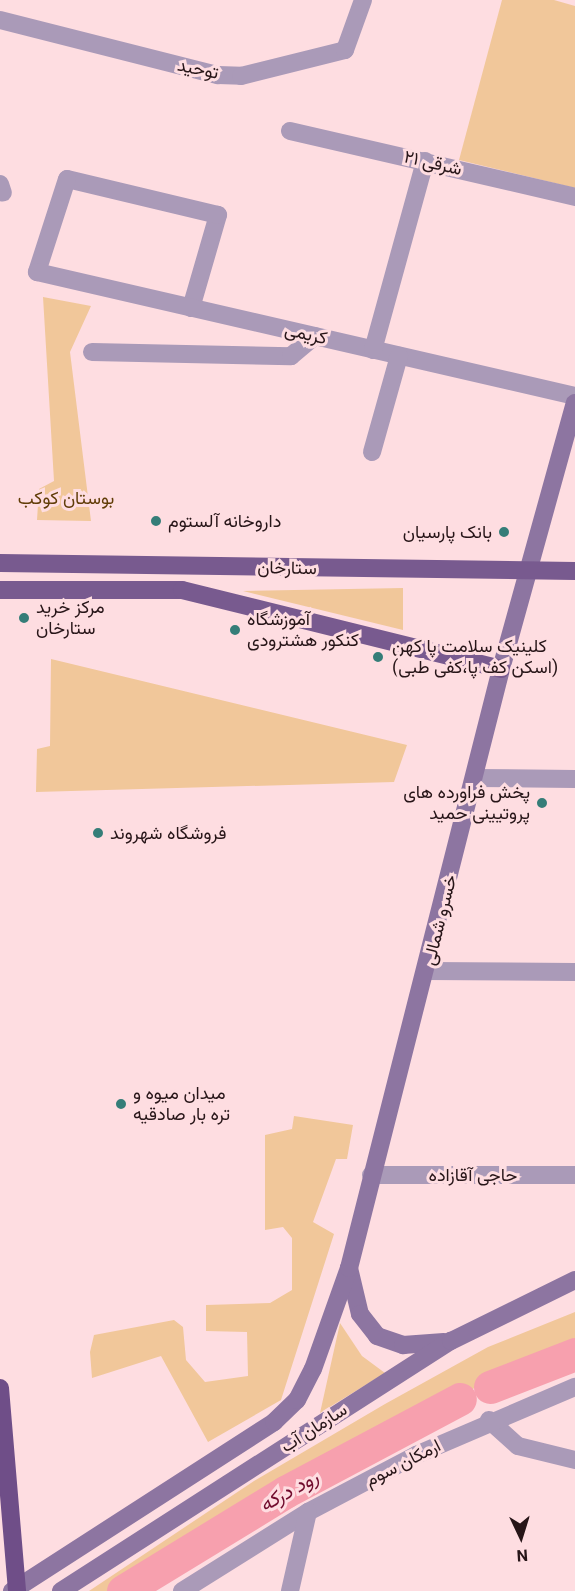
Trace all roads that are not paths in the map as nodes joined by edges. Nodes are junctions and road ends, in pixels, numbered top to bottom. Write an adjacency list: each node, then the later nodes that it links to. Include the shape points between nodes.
1 (363, 0): 2 (street, توحید, via 345,50 241,76 218,75)
2 (0, 20)
3 (290, 131): 4 (street, ۲۱ شرقی)
4 (426, 161): 5 (street, ۲۱ شرقی); 8 (street)
5 (575, 197)
6 (190, 308): 6 (street, کریمی, via 218,215 67,179 38,272); 7 (street, کریمی)
7 (315, 336): 8 (street, کریمی); 9 (street, via 291,356)
8 (373, 350): 10 (street, کریمی)
9 (92, 352)
10 (399, 356): 11 (street, کریمی); 13 (street)
11 (575, 396)
12 (575, 403): 15 (main road, خسرو شمالی)
13 (372, 453)
14 (0, 563): 15 (main road, ستارخان)
15 (528, 571): 16 (main road, ستارخان); 18 (main road, خسرو شمالی)
16 (575, 572)
17 (0, 590): 18 (main road, via 182,590)
18 (501, 669): 19 (main road, خسرو شمالی)
19 (475, 778): 20 (street); 21 (main road, خسرو شمالی)
20 (575, 779)
21 (427, 971): 22 (street); 23 (main road, خسرو شمالی)
22 (575, 972)
23 (371, 1175): 24 (street, حاجی آقازاده); 25 (main road, خسرو شمالی)
24 (575, 1175)
25 (349, 1268): 27 (main road, via 360,1314 377,1336 403,1345); 32 (main road, سازمان آب, via 297,1400 274,1422)
26 (575, 1280): 27 (main road, سازمان آب)
27 (450, 1341): 35 (main road, سازمان آب)
28 (575, 1387): 30 (street, ارمکان سوم)
29 (0, 1388): 38 (highway, bridge)
30 (489, 1420): 31 (street, via 518,1446); 33 (street, ارمکان سوم)
31 (575, 1460)
32 (149, 1503): 34 (main road, سازمان آب); 35 (main road)
33 (308, 1512): 40 (street, ارمکان سوم); 41 (street)
34 (129, 1516): 36 (main road); 37 (main road, سازمان آب)
35 (163, 1524): 36 (main road, سازمان آب)
36 (142, 1538): 39 (main road, سازمان آب)
37 (12, 1591)
38 (17, 1591)
39 (61, 1591)
40 (182, 1591)
41 (290, 1591)

